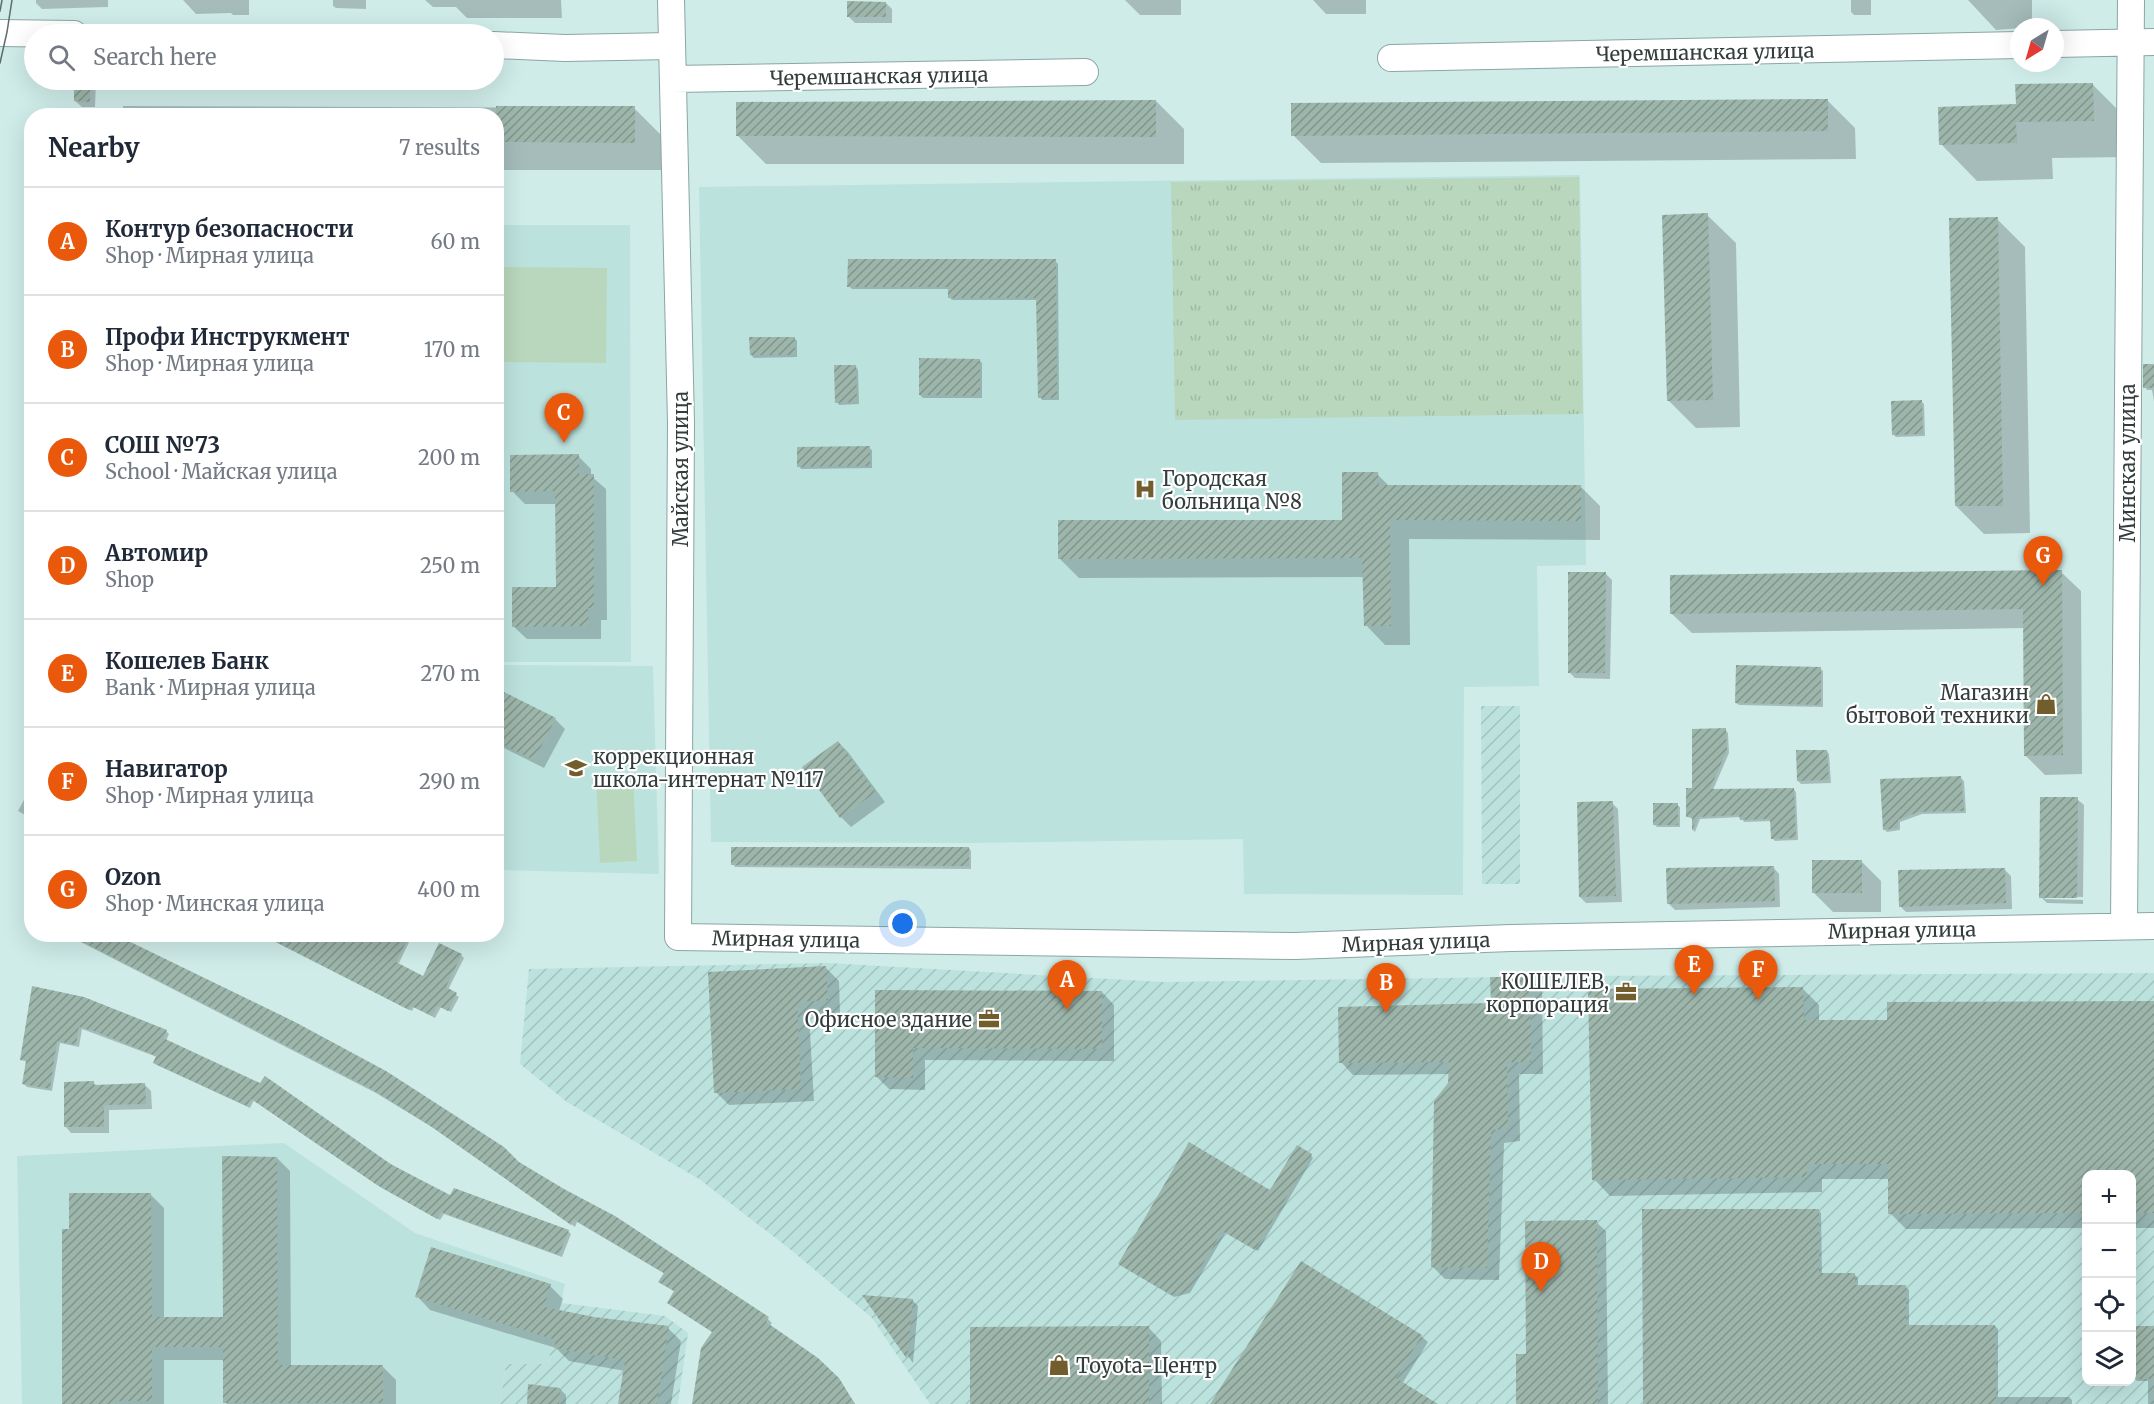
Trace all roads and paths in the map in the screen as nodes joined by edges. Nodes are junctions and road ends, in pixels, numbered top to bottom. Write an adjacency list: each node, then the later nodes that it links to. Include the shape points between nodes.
1 (671, 0): 9 (street, Майская улица)
2 (2131, 0): 5 (street, Минская улица)
3 (0, 33): 4 (street)
4 (24, 33)
5 (2142, 43): 6 (street); 13 (street, Минская улица)
6 (2064, 44)
7 (504, 45): 9 (street)
8 (2010, 45): 10 (street, Черемшанская улица)
9 (671, 46): 12 (street, Майская улица)
10 (1391, 58)
11 (1085, 72): 12 (street, Черемшанская улица)
12 (673, 79): 15 (street, Майская улица, via 681,423)
13 (2124, 926): 14 (street, Мирная улица); 15 (street, Мирная улица, via 1294,946)
14 (2154, 926)
15 (678, 937)

